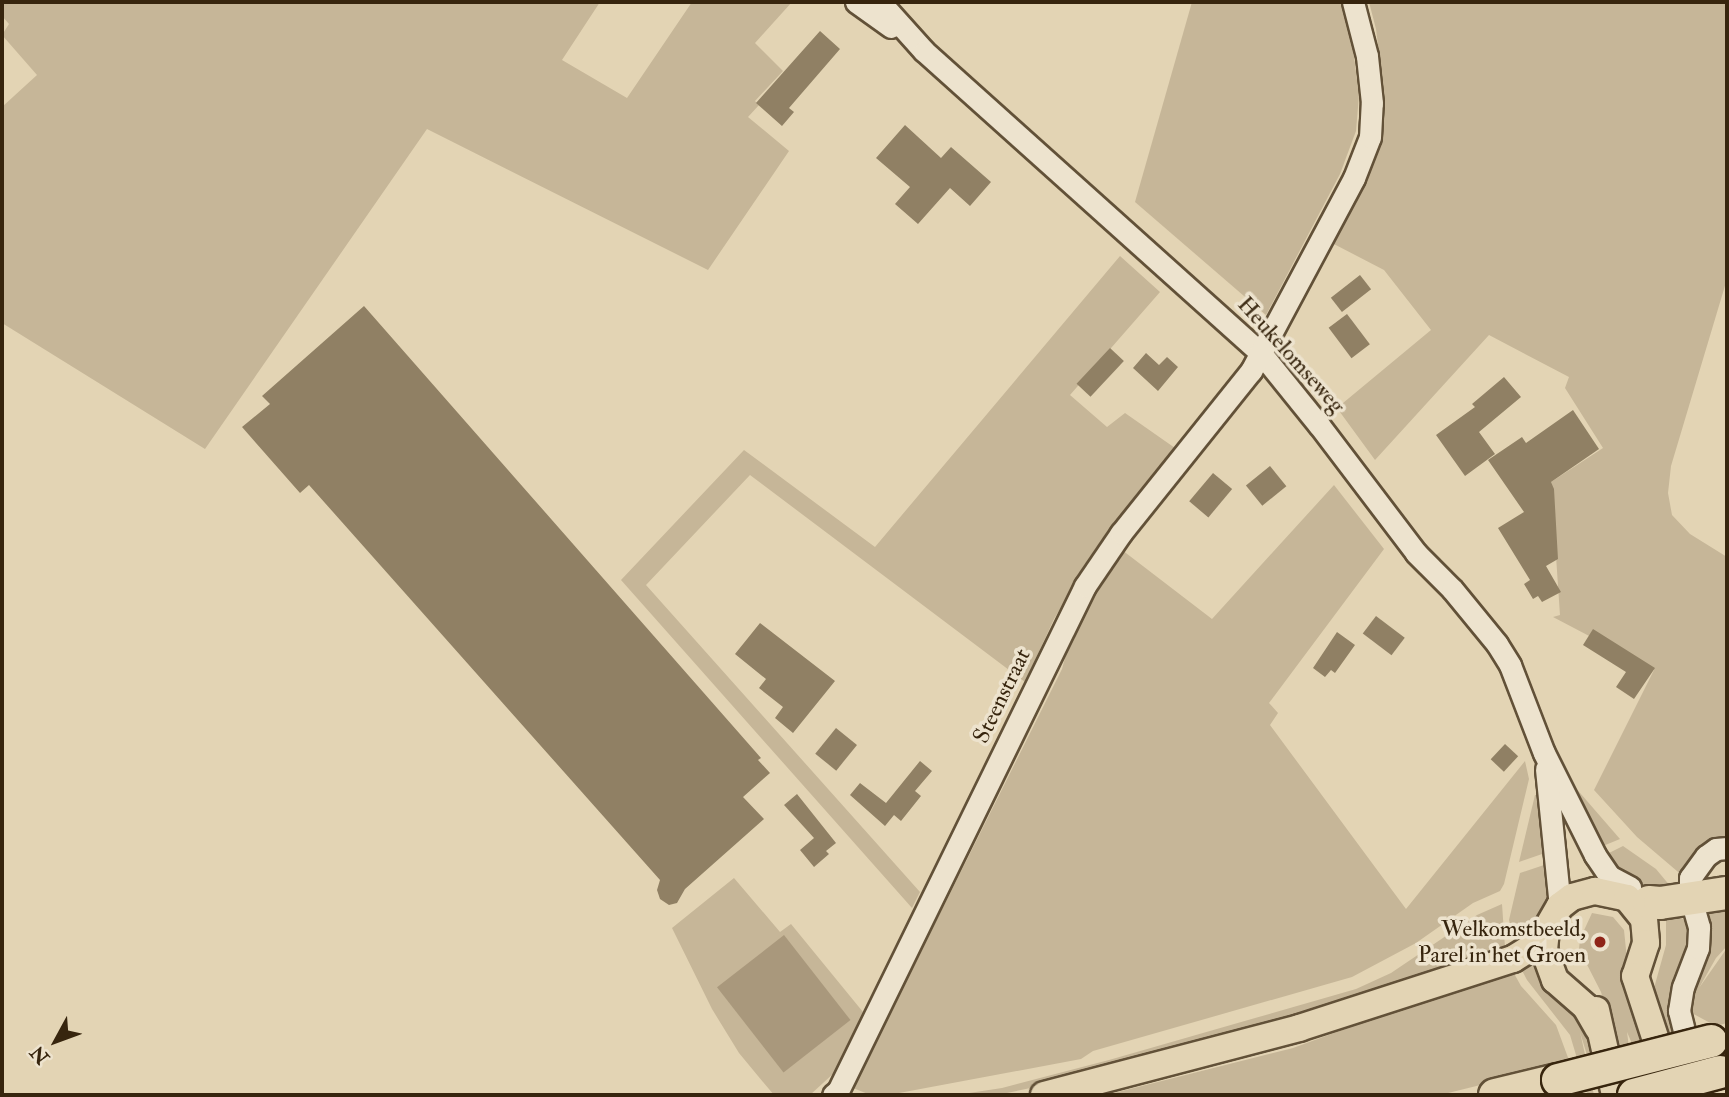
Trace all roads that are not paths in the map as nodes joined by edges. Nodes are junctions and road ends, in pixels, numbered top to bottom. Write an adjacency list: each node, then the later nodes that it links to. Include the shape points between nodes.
1 (856, 2): 4 (street, Heukelomseweg)
2 (880, 2): 4 (street, Heukelomseweg)
3 (1353, 2): 5 (street, Steenstraat, via 1367,56 1370,137 1354,177)
4 (924, 51): 5 (street, Heukelomseweg)
5 (1260, 352): 6 (street, Heukelomseweg, via 1416,553 1497,644 1510,665); 16 (street, Steenstraat, via 1251,371 1121,533 1085,586)
6 (1544, 753): 10 (street, Heukelomseweg, via 1555,845 1563,855); 11 (street, Heukelomseweg, via 1605,871)
7 (1727, 848): 9 (street, via 1716,849 1693,869)
8 (1725, 893): 9 (highway)
9 (1692, 901): 11 (highway); 15 (street, via 1699,927 1698,948 1679,1010)
10 (1566, 902): 11 (main road, via 1583,892 1606,891); 12 (main road, via 1549,922); 13 (main road, via 1570,914 1558,939 1559,958 1569,975 1593,994)
11 (1644, 904): 21 (main road, via 1659,940 1648,973 1649,1011)
12 (1544, 940): 13 (main road, via 1546,961 1555,979 1586,1007); 17 (main road, via 1513,959 1299,1028)
13 (1598, 1028): 19 (main road)
14 (1719, 1038): 18 (highway, bridge)
15 (1716, 1079): 20 (highway, bridge)
16 (835, 1094)
17 (1044, 1095)
18 (1495, 1095)
19 (1615, 1095)
20 (1634, 1095)
21 (1673, 1095)

